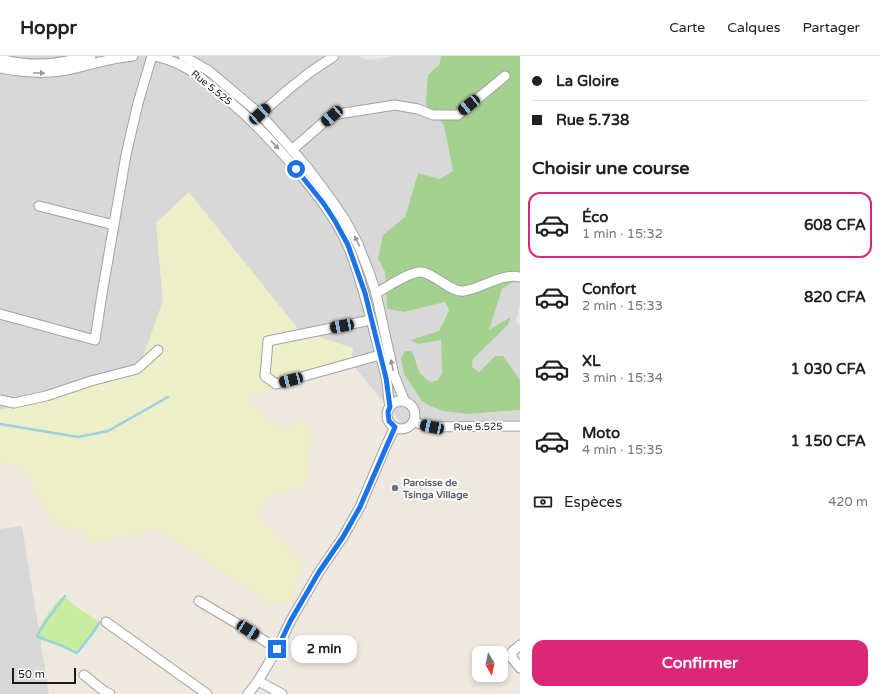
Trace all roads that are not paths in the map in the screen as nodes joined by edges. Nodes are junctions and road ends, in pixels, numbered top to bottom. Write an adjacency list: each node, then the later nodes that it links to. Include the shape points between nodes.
1 (90, 56): 6 (street, via 60,63 35,64)
2 (133, 56): 7 (street, one-way to 2, via 48,73)
3 (154, 56): 12 (street, via 131,130); 16 (street, Rue 5.525, one-way to 16, via 178,63 201,77 249,119 296,169 324,204 348,245 365,293)
4 (182, 56): 9 (street, Rue 5.525, via 209,71)
5 (334, 56): 9 (street, via 309,73)
6 (0, 59)
7 (0, 68)
8 (505, 76): 10 (street, via 458,115 433,115 395,105 332,116)
9 (260, 114): 10 (street, Rue 5.525)
10 (292, 150): 14 (street, Rue 5.525, one-way to 10, via 370,272 345,220 334,202)
11 (39, 206): 12 (street)
12 (114, 225): 15 (street, via 95,340)
13 (520, 277): 14 (street, via 505,278 462,291 419,272)
14 (376, 293): 20 (street, Rue 5.525, one-way to 14, via 394,375)
15 (0, 314)
16 (371, 320): 18 (street, Rue 5.525); 18 (street, via 268,341 265,376 276,384)
17 (158, 350): 19 (street, via 137,369 46,396 14,403)
18 (380, 355): 21 (street, Rue 5.525)
19 (0, 400)
20 (405, 402): 21 (street, via 396,402); 22 (street, via 414,410)
21 (390, 407): 24 (street, via 389,421)
22 (413, 422): 23 (street, Rue 5.525, via 432,427); 24 (street, via 407,428)
23 (520, 426)
24 (395, 427): 28 (street, via 360,507 319,572)
25 (199, 601): 28 (street)
26 (106, 622): 33 (street)
27 (520, 645): 29 (street, via 512,652 512,658)
28 (277, 649): 31 (street)
29 (520, 668)
30 (84, 675): 32 (street)
31 (258, 681): 34 (street); 35 (street)
32 (110, 694)
33 (207, 694)
34 (248, 694)
35 (282, 694)

